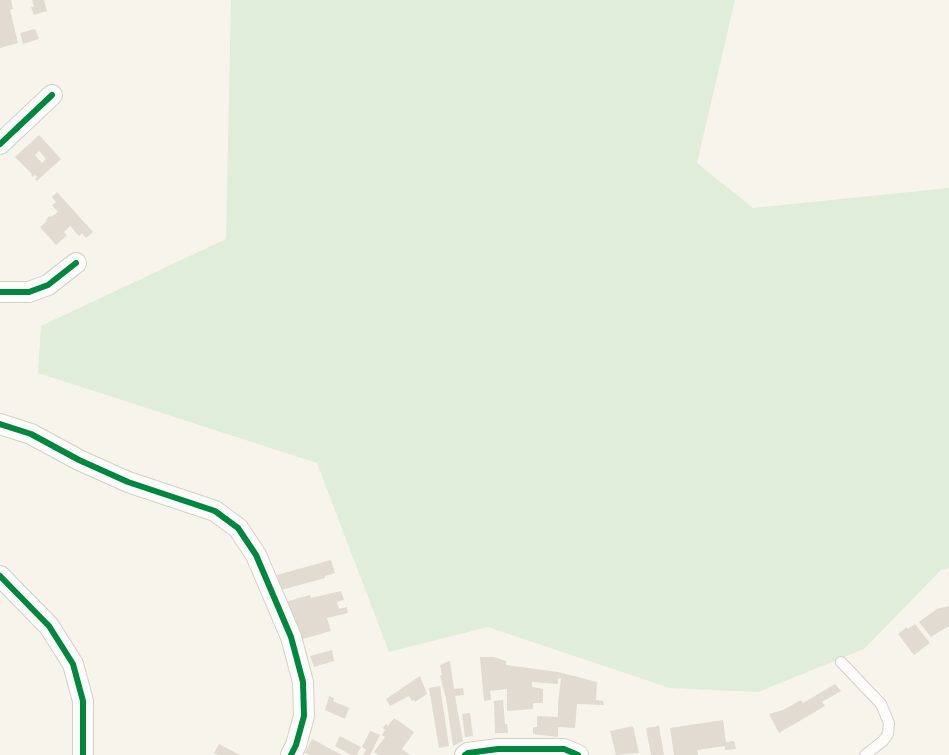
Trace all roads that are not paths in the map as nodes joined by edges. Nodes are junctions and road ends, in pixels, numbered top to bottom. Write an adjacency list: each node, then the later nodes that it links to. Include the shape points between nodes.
1 (52, 95): 2 (street)
2 (0, 144)
3 (76, 263): 4 (street, via 48,285 29,292)
4 (0, 292)
5 (0, 424): 9 (street, via 31,434 128,482 215,511 238,528 256,554 291,637 303,682 304,716)
6 (0, 576): 8 (street, via 49,626 73,664 83,701)
7 (841, 662): 12 (lane, via 881,704 889,722 888,734 883,741)
8 (83, 755)
9 (291, 755)
10 (465, 755): 11 (street, via 498,749 564,749)
11 (578, 755)
12 (865, 755)

